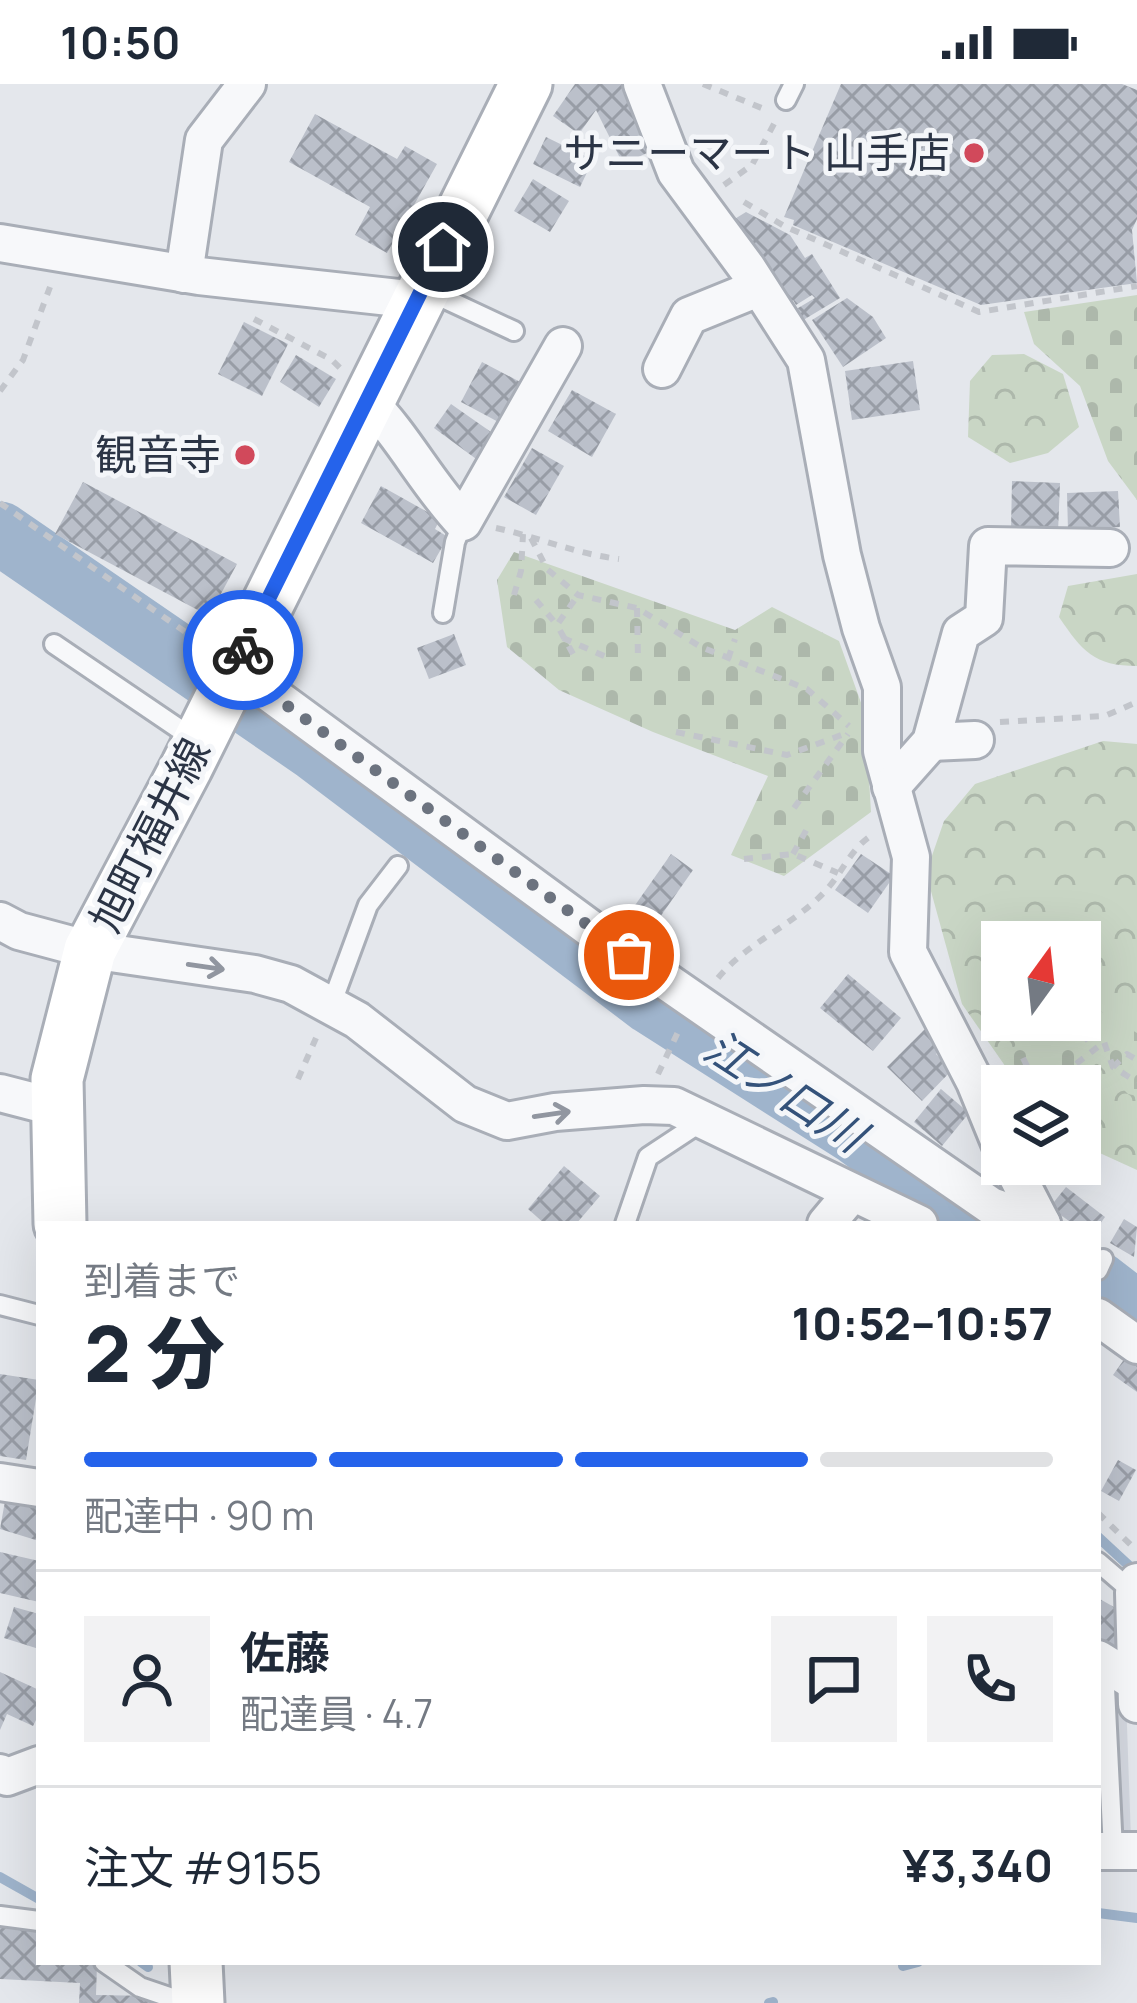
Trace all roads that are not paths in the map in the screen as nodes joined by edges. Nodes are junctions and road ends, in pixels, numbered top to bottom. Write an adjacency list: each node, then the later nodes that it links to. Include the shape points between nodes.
1 (247, 84): 5 (street, via 204,140)
2 (526, 84): 7 (street, 旭町福井線)
3 (642, 84): 6 (street, via 676,172)
4 (0, 243): 5 (street)
5 (184, 274): 7 (street)
6 (758, 288): 10 (street, via 688,316); 19 (street, via 810,375 842,555 882,687 881,735)
7 (419, 294): 8 (lane); 11 (street, 旭町福井線)
8 (514, 331)
9 (563, 346): 12 (street)
10 (662, 370)
11 (367, 400): 12 (street); 16 (street, 旭町福井線)
12 (463, 522): 14 (lane)
13 (1109, 548): 18 (street, via 988,546 984,618 961,633)
14 (443, 613)
15 (54, 644): 16 (lane)
16 (221, 696): 22 (street, 旭町福井線); 34 (street, via 595,932 991,1206)
17 (975, 740): 18 (street)
18 (931, 742): 19 (street)
19 (895, 801): 25 (street, via 911,857 908,952)
20 (398, 866): 23 (lane, via 368,904)
21 (0, 921): 22 (street)
22 (90, 950): 23 (street, one-way to 23, via 255,974); 26 (street, 旭町福井線, via 57,1079)
23 (330, 1007): 27 (street, one-way to 27, via 465,1104 507,1121 644,1105 674,1106)
24 (0, 1093): 26 (street)
25 (981, 1097)
26 (58, 1108): 30 (street, 旭町福井線)
27 (704, 1120): 29 (street); 31 (lane, via 648,1157)
28 (1022, 1185): 35 (street)
29 (852, 1193): 32 (street); 33 (street)
30 (60, 1221)
31 (626, 1221)
32 (829, 1221)
33 (913, 1221)
34 (1034, 1221)
35 (1040, 1221)
36 (0, 1305): 37 (lane)
37 (36, 1314)
38 (1101, 1319): 39 (street)
39 (1137, 1346)
40 (0, 1482): 41 (street)
41 (36, 1488)
42 (1101, 1564): 43 (lane)
43 (1136, 1587): 44 (street)
44 (1119, 1683): 47 (lane)
45 (36, 1766): 46 (street, via 8,1778)
46 (0, 1773)
47 (1116, 1850)
48 (0, 1916): 49 (lane)
49 (36, 1921)
50 (108, 1965): 52 (lane, via 140,1988)
51 (196, 1965): 53 (street)
52 (188, 2003)
53 (198, 2003)

